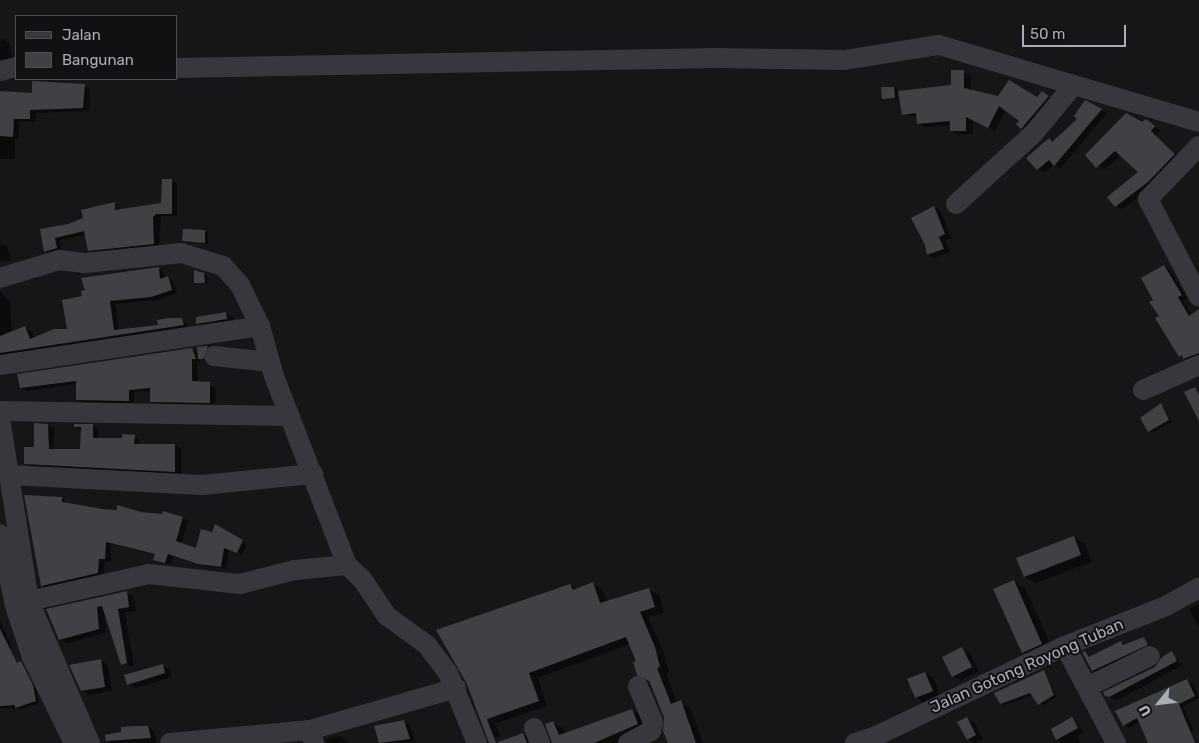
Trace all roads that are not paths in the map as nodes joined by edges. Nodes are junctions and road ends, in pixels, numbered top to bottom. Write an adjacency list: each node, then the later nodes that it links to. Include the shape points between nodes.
1 (15, 67): 3 (street)
2 (178, 68): 4 (street, via 716,58 845,60 939,45)
3 (0, 71)
4 (1072, 87): 5 (street); 7 (street, via 1033,134)
5 (1199, 122)
6 (1199, 146): 8 (street, via 1148,199)
7 (956, 204)
8 (1192, 263): 10 (street)
9 (0, 278): 11 (street, via 59,260 79,263 181,253 223,266 240,285)
10 (1199, 297)
11 (260, 326): 13 (street); 14 (street)
12 (214, 356): 13 (street)
13 (270, 362): 18 (street)
14 (0, 365)
15 (1199, 365): 16 (street)
16 (1143, 390)
17 (0, 411): 18 (street)
18 (290, 416): 20 (street)
19 (0, 418): 21 (street)
20 (313, 474): 21 (street, via 202,485); 23 (street)
21 (10, 475): 25 (street)
22 (0, 534): 34 (street, via 15,606 32,657)
23 (347, 564): 25 (street, via 295,570 240,584 149,574); 30 (street, via 362,579 387,616 427,645)
24 (1199, 588): 26 (street, Jalan Gotong Royong Tuban, via 1166,606)
25 (29, 601): 35 (street)
26 (1065, 646): 29 (street); 32 (street, Jalan Gotong Royong Tuban)
27 (1150, 656): 29 (street)
28 (638, 686): 38 (street, via 653,722 651,731)
29 (1087, 687): 40 (street)
30 (456, 688): 31 (street); 37 (street)
31 (312, 737): 33 (street)
32 (878, 739): 39 (street, Jalan Gotong Royong Tuban)
33 (213, 741): 36 (street)
34 (74, 743)
35 (90, 743)
36 (170, 743)
37 (477, 743)
38 (628, 743)
39 (855, 743)
40 (1116, 743)

